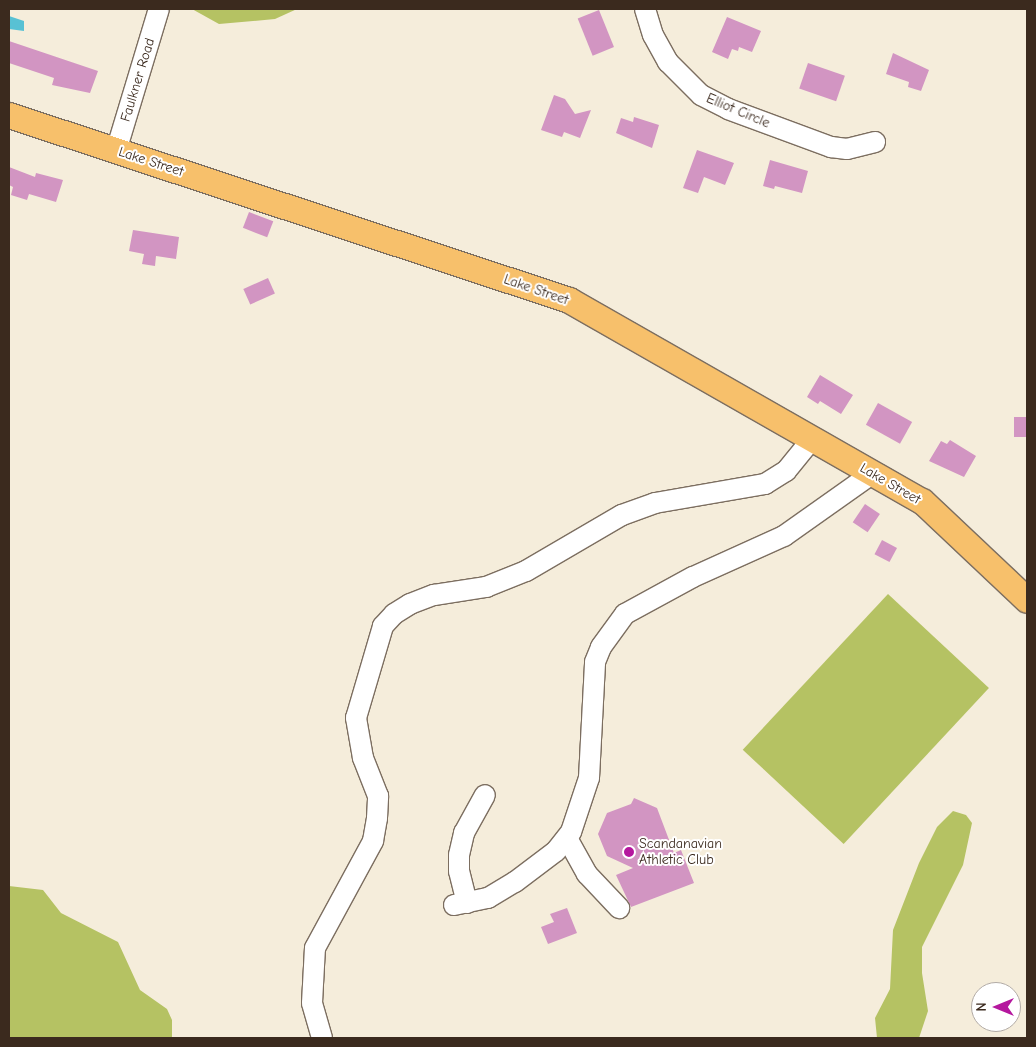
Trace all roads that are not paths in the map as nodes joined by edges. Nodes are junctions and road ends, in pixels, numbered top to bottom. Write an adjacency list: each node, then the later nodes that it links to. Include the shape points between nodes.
1 (160, 9): 5 (street, Faulkner Road)
2 (645, 9): 4 (street, Elliot Circle, via 653,35 668,62 701,96 728,110 831,147 847,149)
3 (9, 115): 5 (main road, Lake Street)
4 (875, 142)
5 (116, 151): 6 (main road, Lake Street, via 569,300)
6 (812, 439): 7 (main road, Lake Street); 12 (street, via 786,471 766,484 655,503 600,527 526,571 486,587 418,601 388,620 374,651 356,718 363,758 378,796 373,841 315,948 312,1003)
7 (873, 474): 8 (main road, Lake Street, via 922,502); 10 (street, via 784,536 644,602 619,620 595,662 589,778 582,807)
8 (1027, 600)
9 (485, 795): 10 (street, via 464,833 459,855 461,904 488,898 515,882)
10 (567, 838): 11 (street, via 587,874)
11 (620, 908)
12 (322, 1038)

